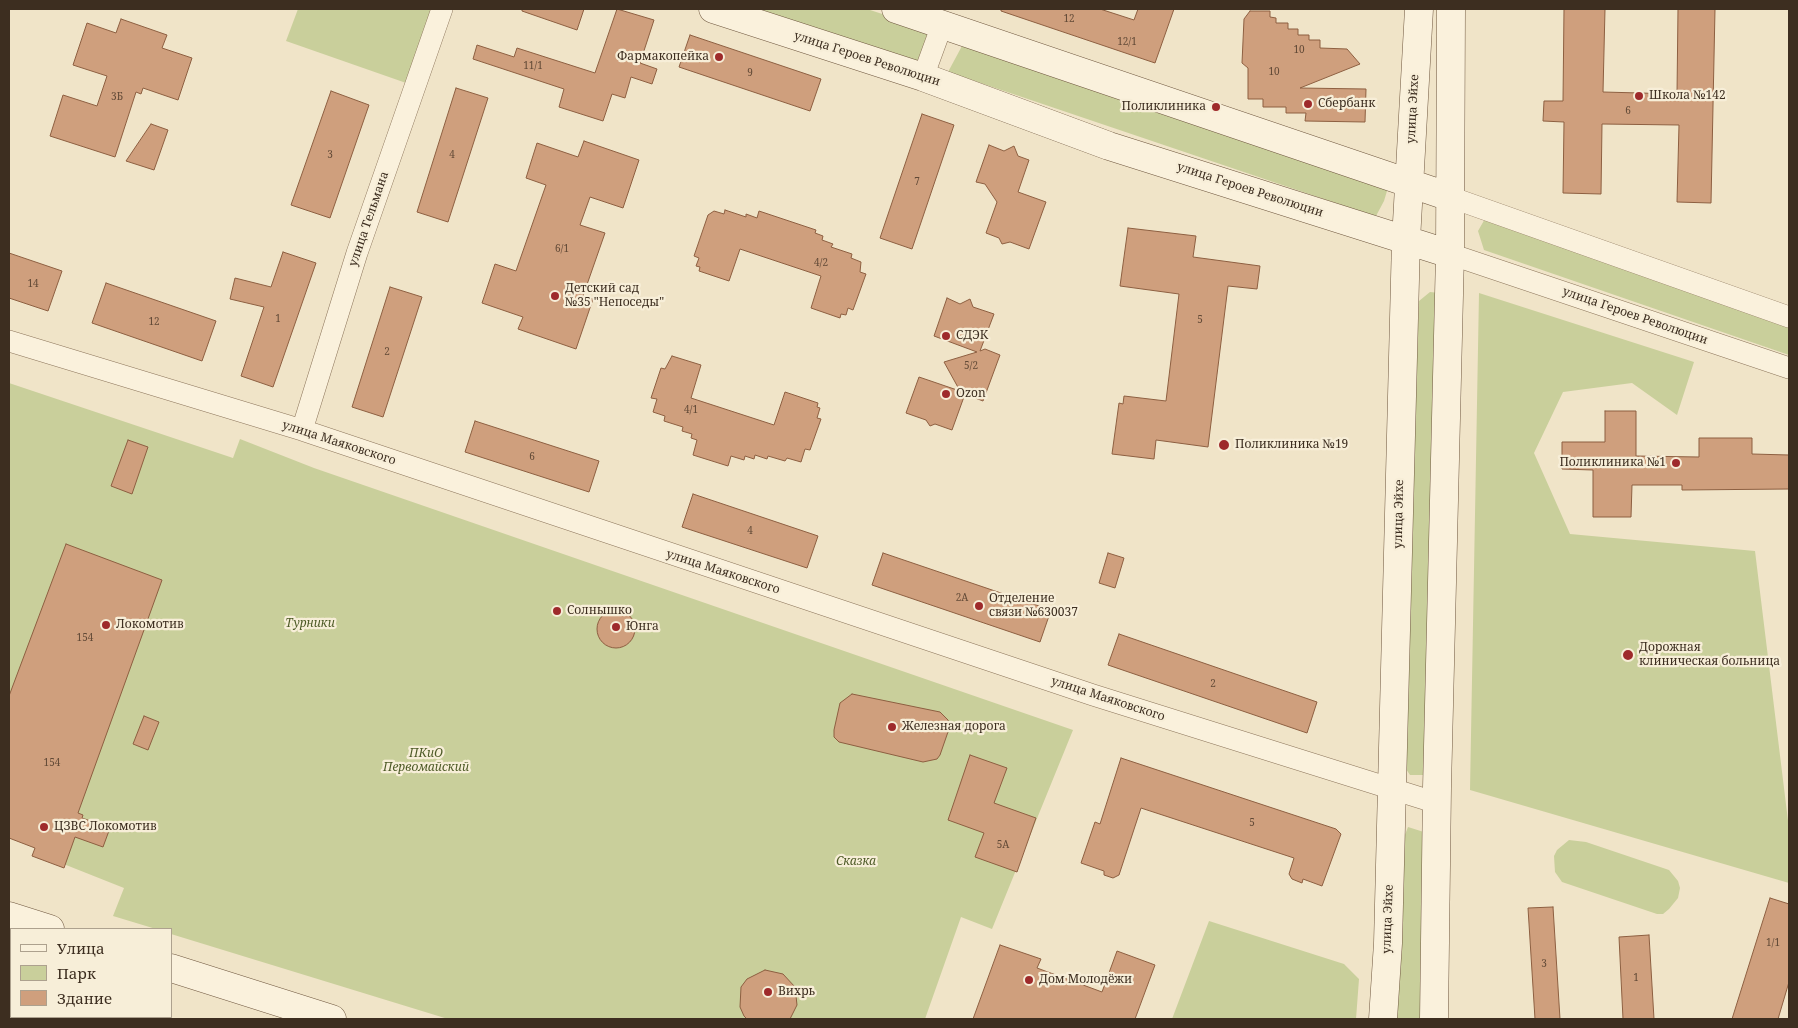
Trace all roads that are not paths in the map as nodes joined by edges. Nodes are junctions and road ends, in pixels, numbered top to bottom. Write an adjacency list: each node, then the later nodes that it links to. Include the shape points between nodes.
1 (442, 9): 15 (street, улица Тельмана, via 357,253)
2 (713, 9): 7 (main road, улица Героев Революции)
3 (896, 9): 6 (main road)
4 (1419, 9): 8 (main road, улица Эйхе)
5 (1451, 9): 9 (main road)
6 (942, 25): 7 (street); 8 (main road)
7 (924, 77): 10 (main road, улица Героев Революции, via 1109,146)
8 (1408, 184): 9 (main road); 10 (main road, улица Эйхе)
9 (1450, 197): 11 (main road); 12 (street)
10 (1406, 240): 11 (main road, улица Героев Революции); 16 (main road, улица Эйхе)
11 (1450, 254): 14 (street, улица Героев Революции); 17 (main road)
12 (1789, 317)
13 (9, 341): 15 (street, улица Маяковского)
14 (1789, 368)
15 (302, 430): 16 (street, улица Маяковского, via 961,651)
16 (1392, 790): 17 (street, улица Маяковского); 22 (main road, улица Эйхе)
17 (1438, 803): 23 (main road)
18 (9, 916): 19 (main road)
19 (47, 928)
20 (172, 968): 21 (main road)
21 (332, 1019)
22 (1383, 1019)
23 (1434, 1019)

